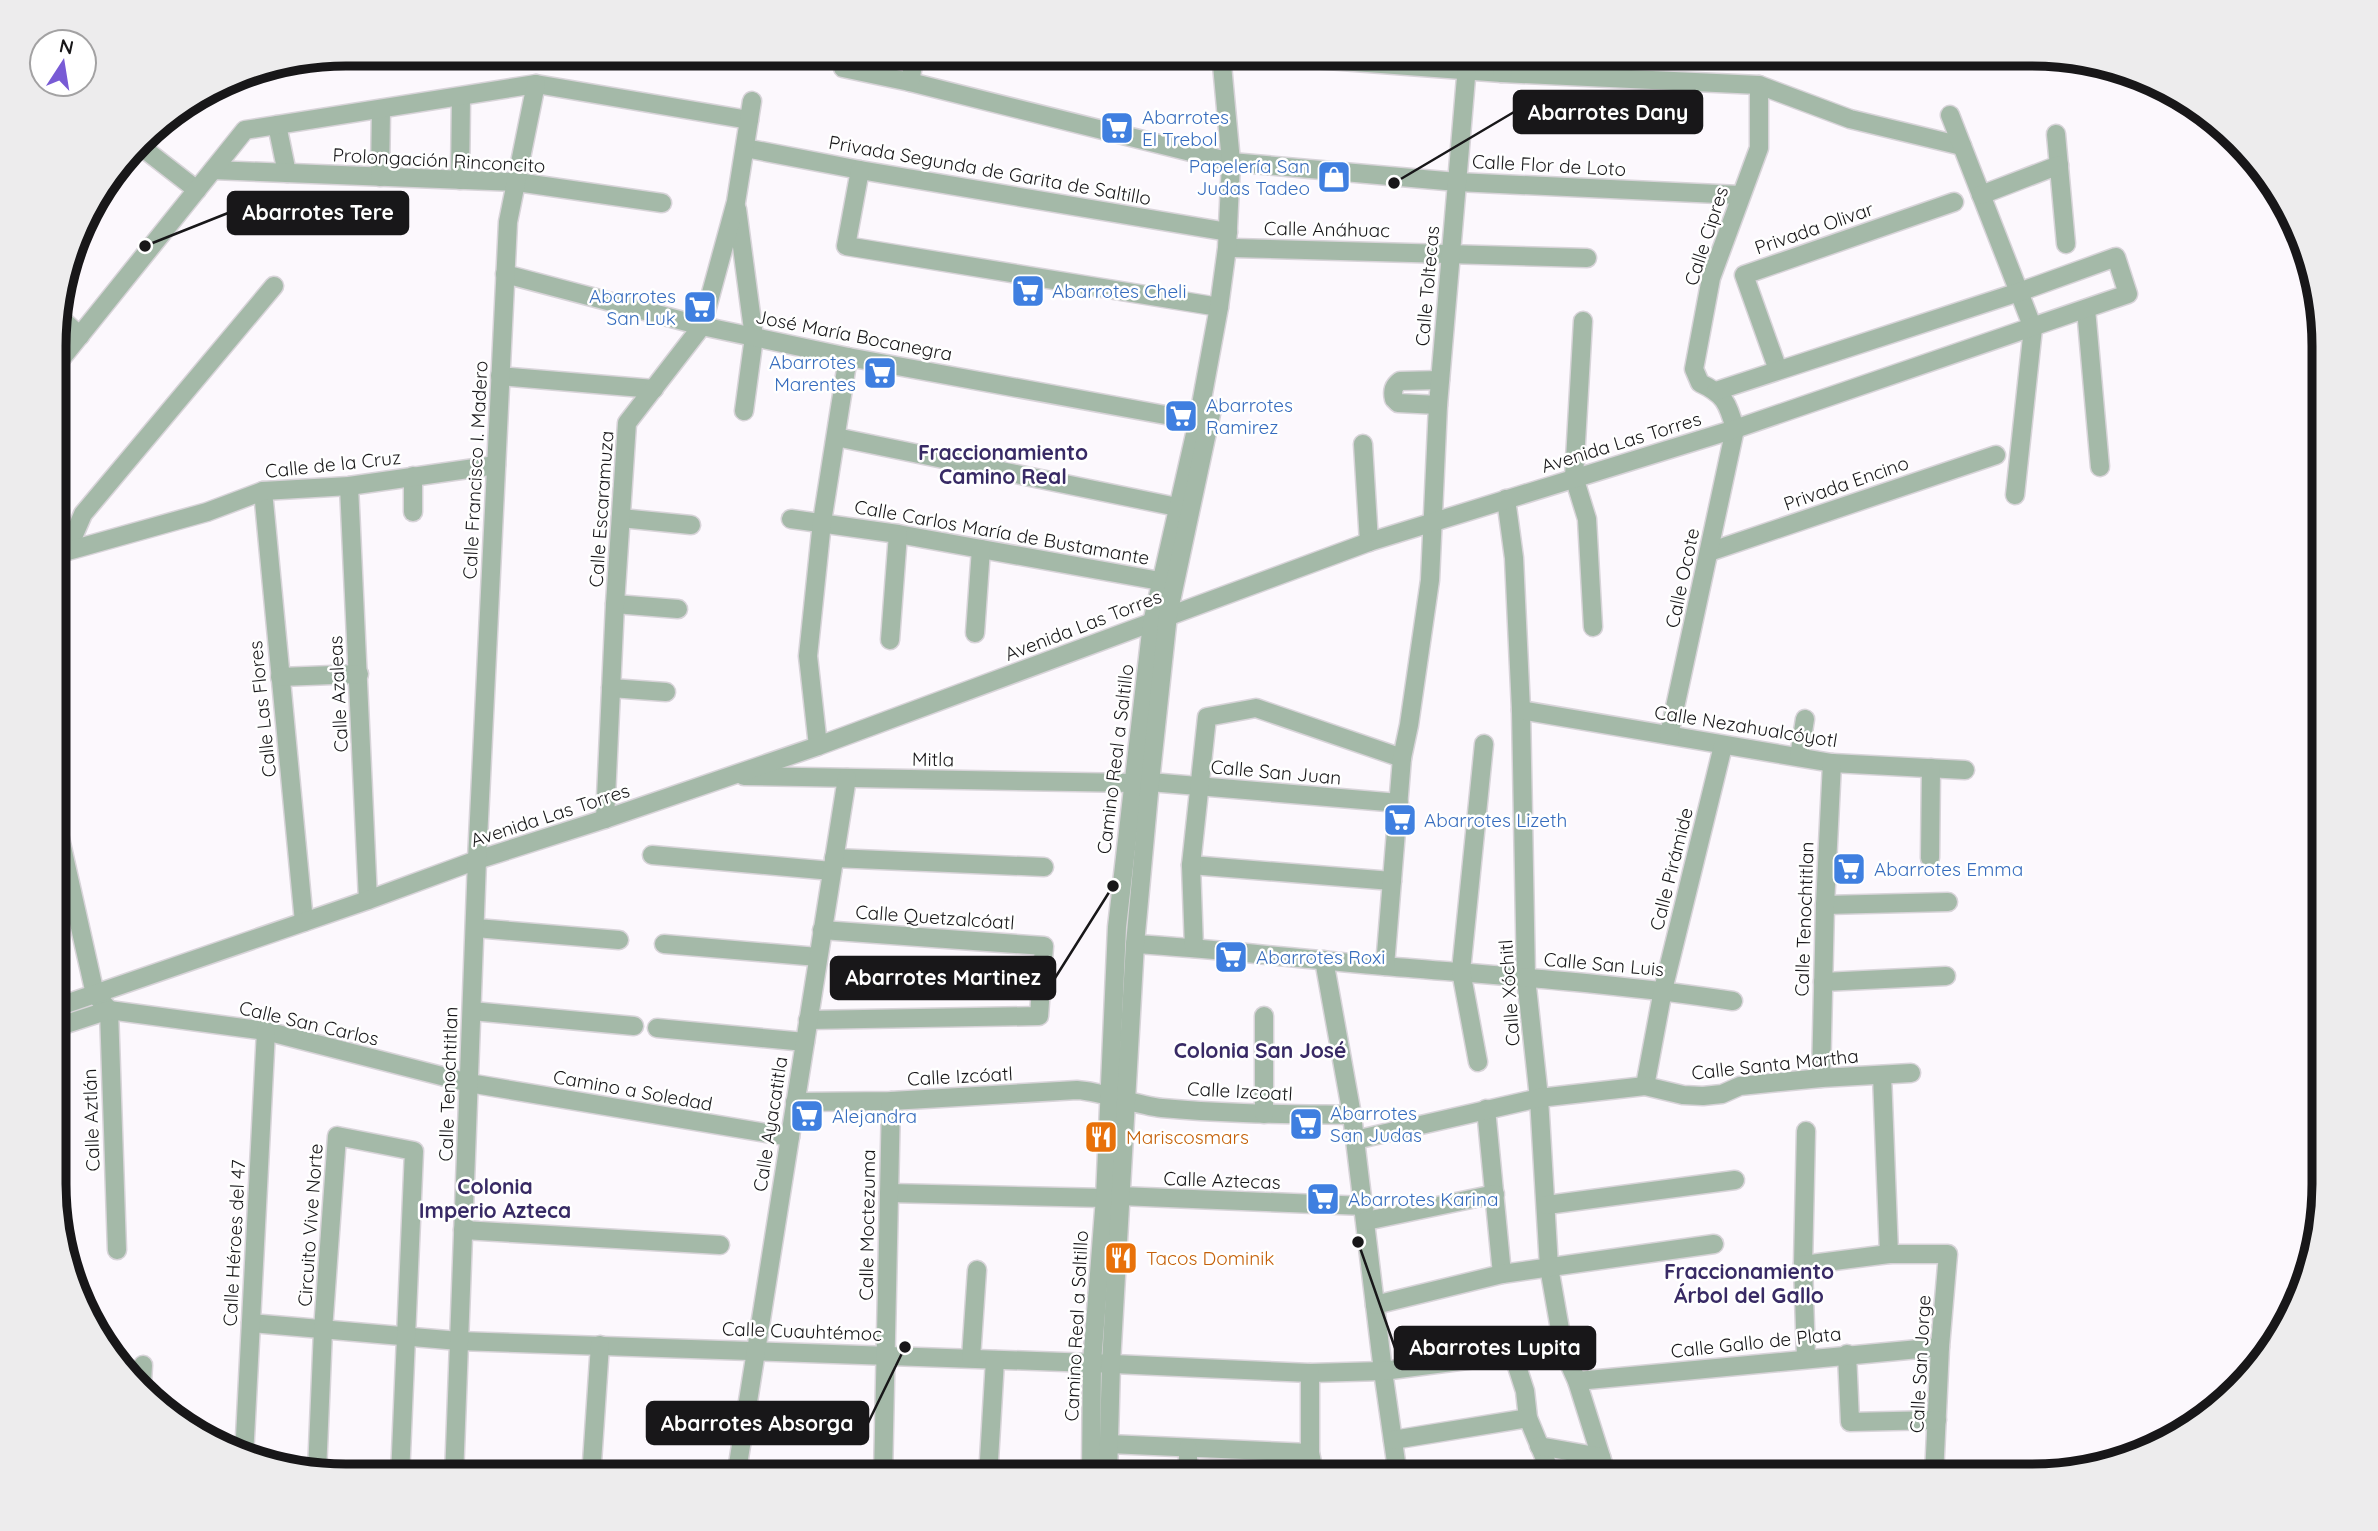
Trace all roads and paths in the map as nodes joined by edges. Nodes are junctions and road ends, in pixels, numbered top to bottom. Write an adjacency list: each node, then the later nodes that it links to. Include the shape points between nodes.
1 (913, 66): 9 (street)
2 (1223, 66): 22 (street, Camino Real a Saltillo)
3 (1229, 66): 22 (street, Camino Real a Saltillo)
4 (1467, 66): 30 (street, Calle Toltecas)
5 (1480, 66): 8 (street)
6 (1504, 66): 8 (street)
7 (843, 68): 9 (street, Calle Flor de Loto)
8 (1502, 73): 11 (street)
9 (910, 82): 22 (street, Calle Flor de Loto)
10 (536, 84): 12 (street); 16 (street); 29 (street, Calle Francisco I. Madero)
11 (1759, 85): 19 (street, via 1850,119); 32 (street, Calle Cipres, via 1759,148)
12 (461, 97): 14 (street); 28 (street)
13 (752, 101): 16 (street, Calle Escaramuza)
14 (381, 109): 17 (street); 27 (street)
15 (1950, 115): 19 (street)
16 (749, 120): 20 (street, Calle Escaramuza)
17 (277, 125): 24 (street, via 245,130); 26 (street)
18 (2056, 134): 23 (street)
19 (1962, 146): 33 (street)
20 (745, 148): 25 (street, Privada Segunda de Garita de Saltillo); 35 (street, Calle Escaramuza)
21 (146, 150): 31 (street)
22 (1235, 163): 30 (street, Calle Flor de Loto); 37 (street, Camino Real a Saltillo)
23 (2059, 165): 33 (street); 38 (street)
24 (213, 170): 26 (street, Prolongación Rinconcito); 31 (street)
25 (860, 170): 37 (street, Privada Segunda de Garita de Saltillo); 44 (street, via 846,246)
26 (287, 173): 27 (street, Prolongación Rinconcito)
27 (380, 177): 28 (street, Prolongación Rinconcito)
28 (460, 180): 29 (street, Prolongación Rinconcito)
29 (517, 182): 34 (street, Prolongación Rinconcito); 41 (street, Calle Francisco I. Madero, via 508,222)
30 (1457, 182): 32 (street, Calle Flor de Loto); 39 (street, Calle Toltecas)
31 (197, 190): 50 (street)
32 (1740, 195): 58 (street, Calle Cipres, via 1711,278 1694,369 1700,383)
33 (1981, 195): 43 (street)
34 (662, 202)
35 (736, 202): 48 (street, Calle Escaramuza); 51 (street)
36 (1954, 202): 54 (street, Privada Olivar, via 1744,275)
37 (1231, 240): 39 (street, Calle Anáhuac); 44 (street, Camino Real a Saltillo); 87 (street, Camino Real a Saltillo, via 1229,309 1210,422)
38 (2066, 244)
39 (1451, 253): 40 (street, Calle Anáhuac); 56 (street, Calle Toltecas)
40 (1587, 258)
41 (505, 274): 48 (street, José María Bocanegra); 55 (street, Calle Francisco I. Madero)
42 (274, 286): 83 (street, via 83,514)
43 (2019, 292): 45 (street, Avenida Las Torres, via 2116,257 2128,295); 49 (street); 54 (street, Avenida Las Torres)
44 (1219, 306): 61 (street, Camino Real a Saltillo)
45 (2086, 309): 49 (street, Avenida Las Torres); 67 (street)
46 (1583, 321): 69 (street)
47 (67, 324): 50 (street)
48 (702, 326): 51 (street, José María Bocanegra); 57 (street, Calle Escaramuza)
49 (2033, 328): 62 (street, Avenida Las Torres); 72 (street)
50 (80, 335): 52 (street)
51 (754, 337): 53 (street, José María Bocanegra); 60 (street)
52 (66, 353)
53 (848, 357): 61 (street, José María Bocanegra); 63 (street)
54 (1778, 370): 58 (street, Avenida Las Torres)
55 (500, 376): 57 (street); 66 (street, Calle Francisco I. Madero)
56 (1440, 380): 59 (street, Calle Toltecas); 59 (street, via 1400,381 1392,392 1398,403)
57 (654, 389): 76 (street, Calle Escaramuza, via 627,423)
58 (1716, 391): 62 (street, Calle Cipres, via 1730,409)
59 (1438, 405): 78 (street, Calle Toltecas)
60 (744, 411)
61 (1198, 421): 74 (street, Camino Real a Saltillo)
62 (1735, 429): 69 (street, Avenida Las Torres); 86 (street, Calle Ocote)
63 (836, 437): 74 (street); 79 (street)
64 (1363, 443): 82 (street)
65 (1996, 455): 86 (street, Privada Encino)
66 (496, 465): 68 (street, Calle de la Cruz); 117 (street, Calle Francisco I. Madero)
67 (2100, 467)
68 (413, 476): 70 (street, Calle de la Cruz); 75 (street)
69 (1574, 477): 73 (street, Avenida Las Torres); 91 (street, via 1587,519)
70 (349, 486): 71 (street, Calle de la Cruz); 94 (street, Calle Azaleas)
71 (263, 491): 85 (street, Calle de la Cruz, via 207,512); 95 (street, Calle Las Flores)
72 (2015, 495)
73 (1506, 499): 78 (street, Avenida Las Torres); 98 (street, Calle Xóchitl, via 1514,558)
74 (1177, 507): 87 (street, Camino Real a Saltillo)
75 (413, 512)
76 (621, 518): 80 (street); 88 (street, Calle Escaramuza)
77 (791, 519): 79 (street, Calle Carlos María de Bustamante)
78 (1434, 521): 82 (street, Avenida Las Torres); 105 (street, Calle Toltecas, via 1430,580)
79 (822, 522): 81 (street, Calle Carlos María de Bustamante); 102 (street, via 808,656)
80 (691, 525)
81 (898, 534): 84 (street, Calle Carlos María de Bustamante); 93 (street)
82 (1369, 542): 90 (street, Avenida Las Torres)
83 (66, 546)
84 (981, 550): 87 (street, Calle Carlos María de Bustamante); 92 (street)
85 (66, 552)
86 (1709, 552): 100 (street, Calle Ocote)
87 (1168, 582): 90 (street, Camino Real a Saltillo)
88 (615, 604): 89 (street); 96 (street, Calle Escaramuza)
89 (678, 609)
90 (1160, 619): 102 (street, Avenida Las Torres); 111 (street, Camino Real a Saltillo)
91 (1593, 627)
92 (975, 633)
93 (890, 640)
94 (359, 674): 95 (street); 123 (street, Calle Azaleas)
95 (280, 677): 126 (street, Calle Las Flores)
96 (611, 688): 97 (street); 114 (street, Calle Escaramuza)
97 (666, 692)
98 (1521, 710): 100 (street, Calle Nezahualcóyotl); 138 (street, Calle Xóchitl)
99 (1805, 719): 104 (street)
100 (1669, 735): 103 (street, Calle Nezahualcóyotl)
101 (1484, 744): 136 (street)
102 (818, 746): 109 (street, Avenida Las Torres)
103 (1723, 746): 104 (street, Calle Nezahualcóyotl); 140 (street, Calle Pirámide)
104 (1799, 757): 106 (street, Calle Nezahualcóyotl)
105 (1402, 758): 112 (street, via 1256,708 1207,717); 113 (street, Calle Toltecas)
106 (1832, 762): 107 (street, Calle Nezahualcóyotl); 125 (street, Calle Tenochtitlan)
107 (1931, 768): 108 (street, Calle Nezahualcóyotl); 116 (street)
108 (1965, 770)
109 (732, 776): 110 (street, Mitla); 114 (street, Avenida Las Torres)
110 (847, 778): 111 (street, Mitla); 119 (street, Calle Ayacatitla)
111 (1141, 783): 112 (street, Calle San Juan); 131 (street, Camino Real a Saltillo); 159 (street, Camino Real a Saltillo, via 1117,927)
112 (1199, 786): 113 (street, Calle San Juan); 120 (street)
113 (1399, 803): 122 (street, Calle Toltecas)
114 (605, 819): 117 (street, Avenida Las Torres)
115 (653, 855): 119 (street)
116 (1930, 858)
117 (477, 860): 123 (street, Avenida Las Torres); 127 (street, Calle Tenochtitlan)
118 (66, 865): 141 (street)
119 (833, 865): 121 (street); 128 (street, Calle Ayacatitla)
120 (1191, 865): 122 (street); 132 (street)
121 (1044, 867)
122 (1392, 881): 135 (street, Calle Toltecas)
123 (368, 900): 126 (street, Avenida Las Torres)
124 (1948, 902): 125 (street)
125 (1825, 905): 139 (street, Calle Tenochtitlan)
126 (304, 922): 141 (street, Avenida Las Torres)
127 (476, 928): 129 (street); 145 (street, Calle Tenochtitlan)
128 (822, 930): 133 (street, Calle Ayacatitla); 147 (street, Calle Quetzalcóatl, via 1044,946 1039,1016)
129 (620, 940)
130 (664, 944): 133 (street)
131 (1135, 944): 132 (street, Calle San Luis); 159 (street, Camino Real a Saltillo)
132 (1194, 947): 134 (street, Calle San Luis)
133 (818, 957): 147 (street, Calle Ayacatitla)
134 (1324, 960): 135 (street, Calle San Luis); 165 (street)
135 (1385, 966): 136 (street, Calle San Luis)
136 (1461, 971): 138 (street, Calle San Luis); 153 (street)
137 (1946, 976): 139 (street)
138 (1526, 978): 140 (street, Calle San Luis); 160 (street, Calle Xóchitl)
139 (1822, 982): 156 (street, Calle Tenochtitlan)
140 (1663, 990): 142 (street, Calle San Luis); 158 (street, Calle Pirámide)
141 (95, 994): 143 (street, Avenida Las Torres); 144 (street)
142 (1733, 1001)
143 (66, 1004)
144 (109, 1010): 148 (street, Calle San Carlos); 151 (street, Calle San Carlos); 178 (street, Calle Aztlán)
145 (472, 1011): 149 (street); 157 (street, Calle Tenochtitlan)
146 (1264, 1016): 164 (street)
147 (808, 1020): 152 (street, Calle Ayacatitla)
148 (66, 1024)
149 (634, 1026)
150 (657, 1028): 152 (street)
151 (266, 1031): 157 (street, Calle San Carlos); 185 (street, Calle Héroes del 47)
152 (805, 1042): 162 (street, Calle Ayacatitla)
153 (1478, 1062)
154 (1911, 1073): 155 (street, Calle Santa Martha)
155 (1882, 1075): 156 (street, Calle Santa Martha); 179 (street)
156 (1821, 1078): 158 (street, Calle Santa Martha, via 1740,1086 1703,1096)
157 (469, 1083): 167 (street, Camino a Soledad); 175 (street, Calle Tenochtitlan)
158 (1645, 1086): 160 (street, Calle Santa Martha)
159 (1118, 1098): 161 (street, Calle Izcóatl, via 1077,1090); 164 (street, Calle Izcoatl, via 1161,1108); 172 (street, Camino Real a Saltillo)
160 (1539, 1098): 163 (street, Calle Santa Martha); 173 (street, Calle Xóchitl)
161 (891, 1101): 162 (street, Calle Izcóatl); 170 (street, Calle Moctezuma)
162 (795, 1102): 167 (street, Calle Ayacatitla)
163 (1486, 1109): 168 (street, Calle Santa Martha); 171 (street)
164 (1264, 1114): 165 (street, Calle Izcoatl)
165 (1352, 1115): 168 (street)
166 (1806, 1131): 180 (street)
167 (790, 1137): 191 (street, Calle Ayacatitla)
168 (1355, 1140): 174 (street)
169 (1735, 1180): 173 (street)
170 (889, 1193): 172 (street, Calle Aztecas); 195 (street, Calle Moctezuma)
171 (1495, 1194): 174 (street, Calle Aztecas); 183 (street)
172 (1112, 1197): 174 (street, Calle Aztecas); 199 (street, Camino Real a Saltillo); 200 (street, Camino Real a Saltillo)
173 (1547, 1205): 181 (street, Calle Xóchitl)
174 (1365, 1214): 184 (street)
175 (464, 1230): 177 (street); 188 (street, Calle Tenochtitlan)
176 (1714, 1244): 181 (street)
177 (720, 1245)
178 (117, 1250)
179 (1889, 1254): 180 (street); 190 (street, Calle San Jorge, via 1948,1254)
180 (1803, 1265): 197 (street)
181 (1549, 1267): 183 (street); 192 (street, Calle Xóchitl)
182 (978, 1270): 196 (street)
183 (1502, 1274): 184 (street)
184 (1376, 1305): 201 (street)
185 (251, 1324): 186 (street, Calle Cuauhtémoc); 208 (street, Calle Héroes del 47)
186 (323, 1329): 187 (street, Calle Cuauhtémoc); 187 (street, Circuito Vive Norte, via 337,1136 414,1152); 213 (street)
187 (408, 1337): 188 (street, Calle Cuauhtémoc); 214 (street)
188 (459, 1341): 189 (street, Calle Cuauhtémoc); 215 (street, Calle Tenochtitlan)
189 (600, 1345): 191 (street, Calle Cuauhtémoc); 216 (street)
190 (1940, 1347): 194 (street, Calle Gallo de Plata); 205 (street, Calle San Jorge)
191 (756, 1350): 195 (street, Calle Cuauhtémoc); 217 (street, Calle Ayacatitla)
192 (1564, 1352): 193 (street, Calle Cuauhtémoc); 203 (street, Calle Xóchitl)
193 (1513, 1354): 201 (street, Calle Cuauhtémoc); 204 (street)
194 (1847, 1354): 197 (street, Calle Gallo de Plata); 205 (street, via 1850,1422)
195 (885, 1356): 196 (street, Calle Cuauhtémoc); 218 (street, Calle Moctezuma)
196 (971, 1358): 198 (street, Calle Cuauhtémoc)
197 (1806, 1358): 203 (street, Calle Gallo de Plata)
198 (995, 1360): 199 (street, Calle Cuauhtémoc); 219 (street)
199 (1092, 1363): 200 (street, Calle Cuauhtémoc); 220 (street, Camino Real a Saltillo)
200 (1111, 1363): 202 (street, Calle Cuauhtémoc); 207 (street, Camino Real a Saltillo)
201 (1383, 1371): 202 (street, Calle Cuauhtémoc); 206 (street)
202 (1310, 1373): 211 (street)
203 (1577, 1381): 212 (street, Calle Xóchitl)
204 (1528, 1418): 206 (street); 209 (street)
205 (1937, 1420): 227 (street, Calle San Jorge)
206 (1393, 1440): 224 (street)
207 (1109, 1444): 210 (street); 221 (street, Camino Real a Saltillo)
208 (245, 1445)
209 (1539, 1446): 212 (street); 225 (street)
210 (1188, 1448): 211 (street); 222 (street)
211 (1310, 1453): 223 (street)
212 (1601, 1457): 226 (street, Calle Xóchitl)
213 (317, 1463)
214 (401, 1464)
215 (454, 1464)
216 (592, 1464)
217 (738, 1464)
218 (883, 1464)
219 (989, 1464)
220 (1091, 1464)
221 (1108, 1464)
222 (1188, 1464)
223 (1312, 1464)
224 (1396, 1464)
225 (1547, 1464)
226 (1603, 1464)
227 (1935, 1464)

